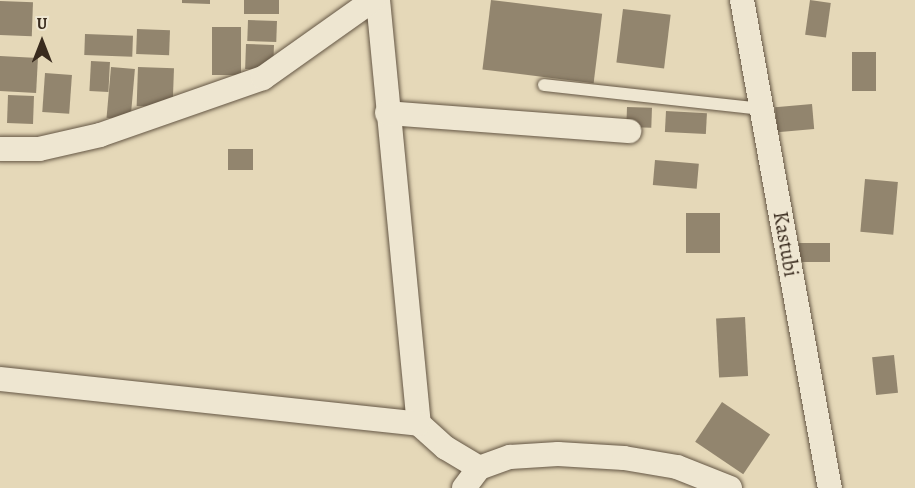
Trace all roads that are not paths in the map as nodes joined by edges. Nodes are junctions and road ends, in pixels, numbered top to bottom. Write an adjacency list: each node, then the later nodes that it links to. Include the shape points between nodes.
1 (373, 0): 8 (street, via 263,78 100,135 39,149)
2 (378, 0): 6 (street)
3 (742, 0): 5 (street, Kastubi)
4 (544, 85): 5 (lane)
5 (761, 109): 14 (street, Kastubi)
6 (387, 112): 7 (street); 10 (street)
7 (629, 130)
8 (0, 150)
9 (0, 379): 10 (street)
10 (419, 424): 11 (street, via 446,448)
11 (479, 468): 12 (street); 13 (street, via 520,456 624,458 677,467)
12 (464, 488)
13 (730, 488)
14 (830, 488)

